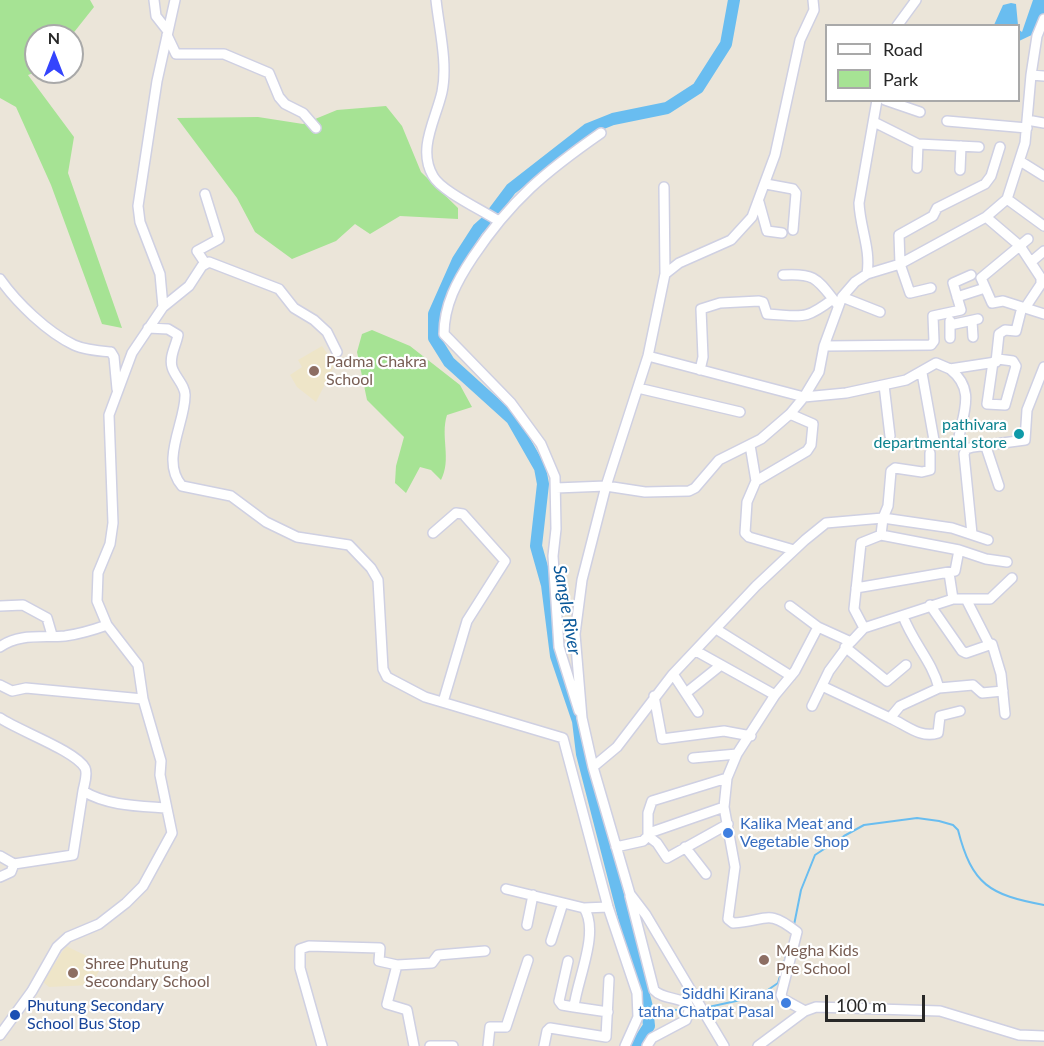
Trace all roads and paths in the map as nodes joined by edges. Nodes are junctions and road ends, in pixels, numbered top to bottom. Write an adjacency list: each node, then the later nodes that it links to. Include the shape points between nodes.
1 (154, 0): 8 (street, via 156,16)
2 (175, 0): 8 (street)
3 (436, 0): 34 (street, via 443,89 429,135 428,164 438,183)
4 (813, 0): 28 (street, via 814,10 800,40)
5 (916, 0): 7 (street)
6 (1043, 22): 9 (street)
7 (898, 24)
8 (167, 33): 18 (street, via 176,54 224,54 269,73 279,98 303,113); 52 (street, via 138,206 140,222 160,274)
9 (1031, 75): 10 (street); 17 (street)
10 (1044, 76)
11 (877, 102): 15 (street)
12 (891, 102): 13 (street)
13 (920, 112)
14 (947, 121): 17 (street)
15 (874, 122): 20 (street); 45 (street, via 859,203 868,251)
16 (1044, 123): 17 (street)
17 (1027, 124): 24 (street)
18 (316, 129)
19 (601, 133): 34 (street, via 552,168)
20 (918, 144): 21 (street); 25 (street)
21 (961, 146): 22 (street); 26 (street)
22 (979, 147)
23 (1000, 147): 42 (street, via 991,176 981,187 937,208 933,216 899,235)
24 (1020, 161): 27 (street); 31 (street)
25 (916, 168)
26 (960, 170)
27 (1044, 176)
28 (766, 184): 32 (street); 36 (street, via 796,193)
29 (664, 187): 43 (street)
30 (205, 194): 41 (street, via 219,239 197,250)
31 (1007, 199): 33 (street); 35 (street)
32 (759, 202): 37 (street, via 767,231); 43 (street, via 731,240 679,263)
33 (986, 217): 38 (street); 42 (street)
34 (497, 220): 84 (street, via 458,280 444,316 444,334 511,403 541,444)
35 (1044, 226)
36 (793, 230)
37 (782, 233)
38 (1024, 242): 40 (street); 49 (street, via 983,275)
39 (1044, 251): 40 (street)
40 (1031, 262): 53 (street, via 1042,281)
41 (206, 263): 52 (street, via 189,286); 62 (street, via 279,289 294,308 327,332)
42 (900, 264): 45 (street); 48 (street, via 910,293)
43 (665, 274): 63 (street)
44 (783, 274): 51 (street, via 808,274)
45 (867, 274): 51 (street)
46 (971, 275): 50 (street, via 953,284)
47 (0, 279): 71 (street, via 54,332 73,344 111,352)
48 (931, 288)
49 (985, 288): 50 (street); 53 (street, via 992,303 1003,301)
50 (957, 297): 55 (street, via 961,310)
51 (838, 301): 54 (street); 61 (street); 67 (street, via 802,316 767,314 759,301 720,303 701,309)
52 (163, 307): 58 (street)
53 (1023, 308): 56 (street); 64 (street, via 1016,331 999,334)
54 (880, 312)
55 (950, 312): 57 (street); 61 (street, via 933,316 931,345)
56 (1044, 314)
57 (950, 325): 59 (street, via 975,320); 60 (street)
58 (148, 328): 71 (street); 123 (street, via 168,328 178,335 171,359 185,396 175,443 178,482 192,490 231,496 266,522 297,537 350,545 378,580 384,674 425,697)
59 (973, 337)
60 (950, 338)
61 (824, 346): 72 (street, via 819,372)
62 (337, 352)
63 (648, 356): 67 (street); 70 (street)
64 (995, 361): 64 (street, via 1013,361 1016,366 1005,405 987,404); 66 (street)
65 (1044, 367): 79 (street, via 1027,410 1025,440)
66 (950, 369): 68 (street, via 936,363); 76 (street, via 960,378 966,398)
67 (700, 370): 72 (street)
68 (922, 373): 69 (street); 77 (street)
69 (884, 385): 72 (street); 75 (street)
70 (638, 388): 73 (street); 82 (street)
71 (117, 389): 102 (street, via 108,434 110,544 98,573 97,592)
72 (804, 397): 74 (street)
73 (740, 412)
74 (790, 414): 78 (street); 81 (street, via 813,424 811,445)
75 (890, 436)
76 (958, 437)
77 (934, 440)
78 (750, 445): 81 (street); 82 (street, via 719,460 689,491 664,493)
79 (986, 447): 83 (street); 87 (street, via 966,449 964,454)
80 (930, 453): 85 (street, via 930,470 891,471)
81 (756, 481): 90 (street, via 747,502 745,533)
82 (606, 486): 84 (street); 129 (street, via 582,580 575,634)
83 (999, 486)
84 (556, 488): 129 (street, via 553,556 559,647)
85 (883, 518): 87 (street); 88 (street); 90 (street, via 826,523)
86 (433, 534): 123 (street, via 456,513 463,514 505,561 467,621)
87 (972, 534): 89 (street)
88 (881, 536): 91 (street); 95 (street, via 861,543)
89 (988, 540)
90 (794, 550): 105 (street)
91 (959, 550): 92 (street); 93 (street, via 955,571)
92 (1007, 562)
93 (949, 573): 95 (street); 96 (street)
94 (1012, 578): 97 (street, via 990,599)
95 (856, 588): 104 (street, via 854,609)
96 (953, 599): 97 (street); 98 (street)
97 (966, 599): 107 (street)
98 (930, 605): 101 (street); 107 (street, via 962,651)
99 (0, 606): 106 (street, via 24,605 47,618)
100 (790, 606): 103 (street)
101 (903, 616): 104 (street); 117 (street, via 917,648 934,669)
102 (107, 625): 106 (street); 122 (street, via 138,664)
103 (819, 627): 108 (street); 114 (street)
104 (864, 628): 108 (street)
105 (716, 629): 110 (street); 114 (street)
106 (52, 635): 109 (street, via 13,640)
107 (989, 644): 118 (street, via 997,656)
108 (848, 645): 112 (street, via 887,681); 116 (street)
109 (0, 647)
110 (696, 651): 111 (street); 113 (street)
111 (721, 665): 119 (street); 120 (street)
112 (906, 665)
113 (673, 674): 119 (street); 121 (street)
114 (792, 676): 120 (street)
115 (0, 685): 122 (street, via 12,691 26,688)
116 (822, 686): 124 (street); 130 (street)
117 (939, 688): 118 (street, via 973,685 982,693); 130 (street, via 900,706)
118 (1003, 691): 127 (street)
119 (686, 693): 126 (street)
120 (775, 695): 131 (street)
121 (654, 696): 131 (street, via 662,739 724,731); 134 (street, via 617,747)
122 (143, 699): 138 (street, via 160,761)
123 (443, 702): 151 (street, via 563,738)
124 (812, 706)
125 (960, 711): 130 (street, via 940,716 938,733 934,735 918,733)
126 (698, 712)
127 (1005, 714)
128 (0, 718): 136 (street, via 57,747 82,765 86,774)
129 (582, 718): 134 (street)
130 (890, 718)
131 (751, 736): 132 (street)
132 (737, 754): 133 (street); 135 (street)
133 (693, 759)
134 (593, 767): 141 (street)
135 (727, 778): 137 (street); 140 (street, via 652,801)
136 (83, 791): 138 (street, via 120,804); 144 (street, via 73,855)
137 (724, 807): 139 (street); 140 (street)
138 (166, 808): 163 (street, via 172,833 143,886 99,924 68,937 57,947)
139 (728, 824): 142 (street); 161 (street, via 735,867 728,919 734,923 772,916 798,932 782,995)
140 (649, 834): 141 (street, via 643,841); 142 (street, via 667,858)
141 (616, 847): 148 (street)
142 (685, 847): 145 (street)
143 (0, 856): 144 (street)
144 (14, 864): 146 (street, via 11,872)
145 (706, 874)
146 (0, 877)
147 (506, 889): 149 (street)
148 (630, 894): 165 (street); 173 (street, via 654,990 684,1001 689,1011 686,1020 652,1038)
149 (533, 895): 150 (street); 153 (street)
150 (563, 903): 152 (street); 154 (street)
151 (608, 907): 152 (street); 172 (street, via 637,993 638,1017)
152 (584, 908): 160 (street, via 589,920 587,951)
153 (526, 925)
154 (551, 941)
155 (485, 951): 158 (street, via 438,955 432,963)
156 (528, 960): 170 (street, via 506,1027 490,1027)
157 (568, 961): 160 (street, via 559,1001)
158 (397, 965): 166 (street, via 379,961 380,948 309,946 300,950 300,968); 167 (street, via 387,1004 406,1010)
159 (609, 979): 162 (street)
160 (574, 1007): 162 (street)
161 (805, 1011): 164 (street, via 816,1007 940,1011 1019,1035); 174 (street)
162 (608, 1012): 171 (street, via 606,1037 550,1028)
163 (0, 1035)
164 (1044, 1036)
165 (723, 1044)
166 (322, 1046)
167 (414, 1046)
168 (430, 1046): 169 (street)
169 (453, 1046)
170 (488, 1046)
171 (544, 1046)
172 (625, 1046)
173 (647, 1046)
174 (758, 1046)

